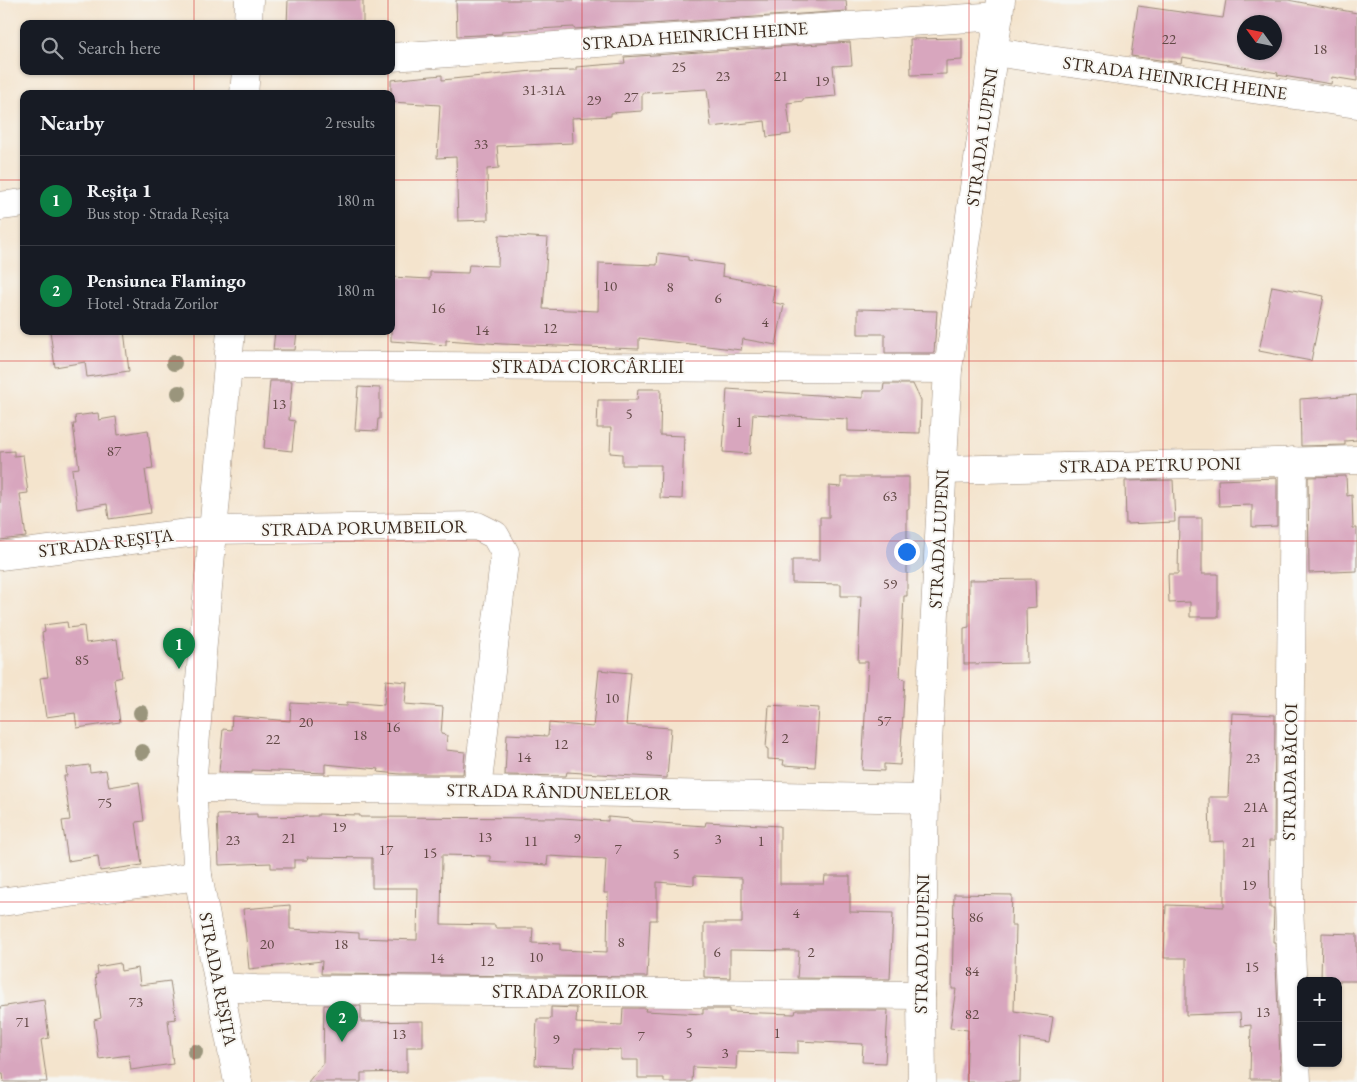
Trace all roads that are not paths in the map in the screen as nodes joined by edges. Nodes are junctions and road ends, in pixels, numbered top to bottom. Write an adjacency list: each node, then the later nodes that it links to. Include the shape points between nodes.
1 (249, 0): 3 (street)
2 (1000, 8): 4 (street, STRADA LUPENI); 5 (street, STRADA HEINRICH HEINE)
3 (248, 20)
4 (994, 52): 8 (street, STRADA HEINRICH HEINE); 13 (street, STRADA LUPENI)
5 (395, 57)
6 (246, 75): 7 (street)
7 (244, 90)
8 (1357, 104)
9 (20, 204): 10 (street)
10 (0, 206)
11 (231, 335): 12 (street, STRADA REȘIȚA)
12 (229, 365): 13 (street, STRADA CIORCÂRLIEI); 17 (street, STRADA REȘIȚA)
13 (948, 369): 16 (street, STRADA LUPENI)
14 (1357, 460): 15 (street, STRADA PETRU PONI)
15 (1293, 461): 16 (street, STRADA PETRU PONI); 28 (street, STRADA BĂICOI, via 1289,905)
16 (942, 470): 21 (street, STRADA LUPENI)
17 (213, 530): 18 (street, STRADA REȘIȚA); 19 (street, STRADA REȘIȚA); 20 (street, STRADA PORUMBEILOR, via 477,526 495,535 505,553)
18 (0, 556)
19 (192, 788): 20 (street, STRADA RÂNDUNELELOR); 22 (street, STRADA REȘIȚA)
20 (477, 790): 21 (street, STRADA RÂNDUNELELOR)
21 (925, 799): 25 (street, STRADA LUPENI)
22 (198, 876): 23 (street); 24 (street, STRADA REȘIȚA)
23 (0, 902)
24 (220, 987): 25 (street, STRADA ZORILOR); 26 (street, STRADA REȘIȚA)
25 (921, 994): 27 (street, STRADA LUPENI)
26 (238, 1082)
27 (922, 1082)
28 (1297, 1082)

